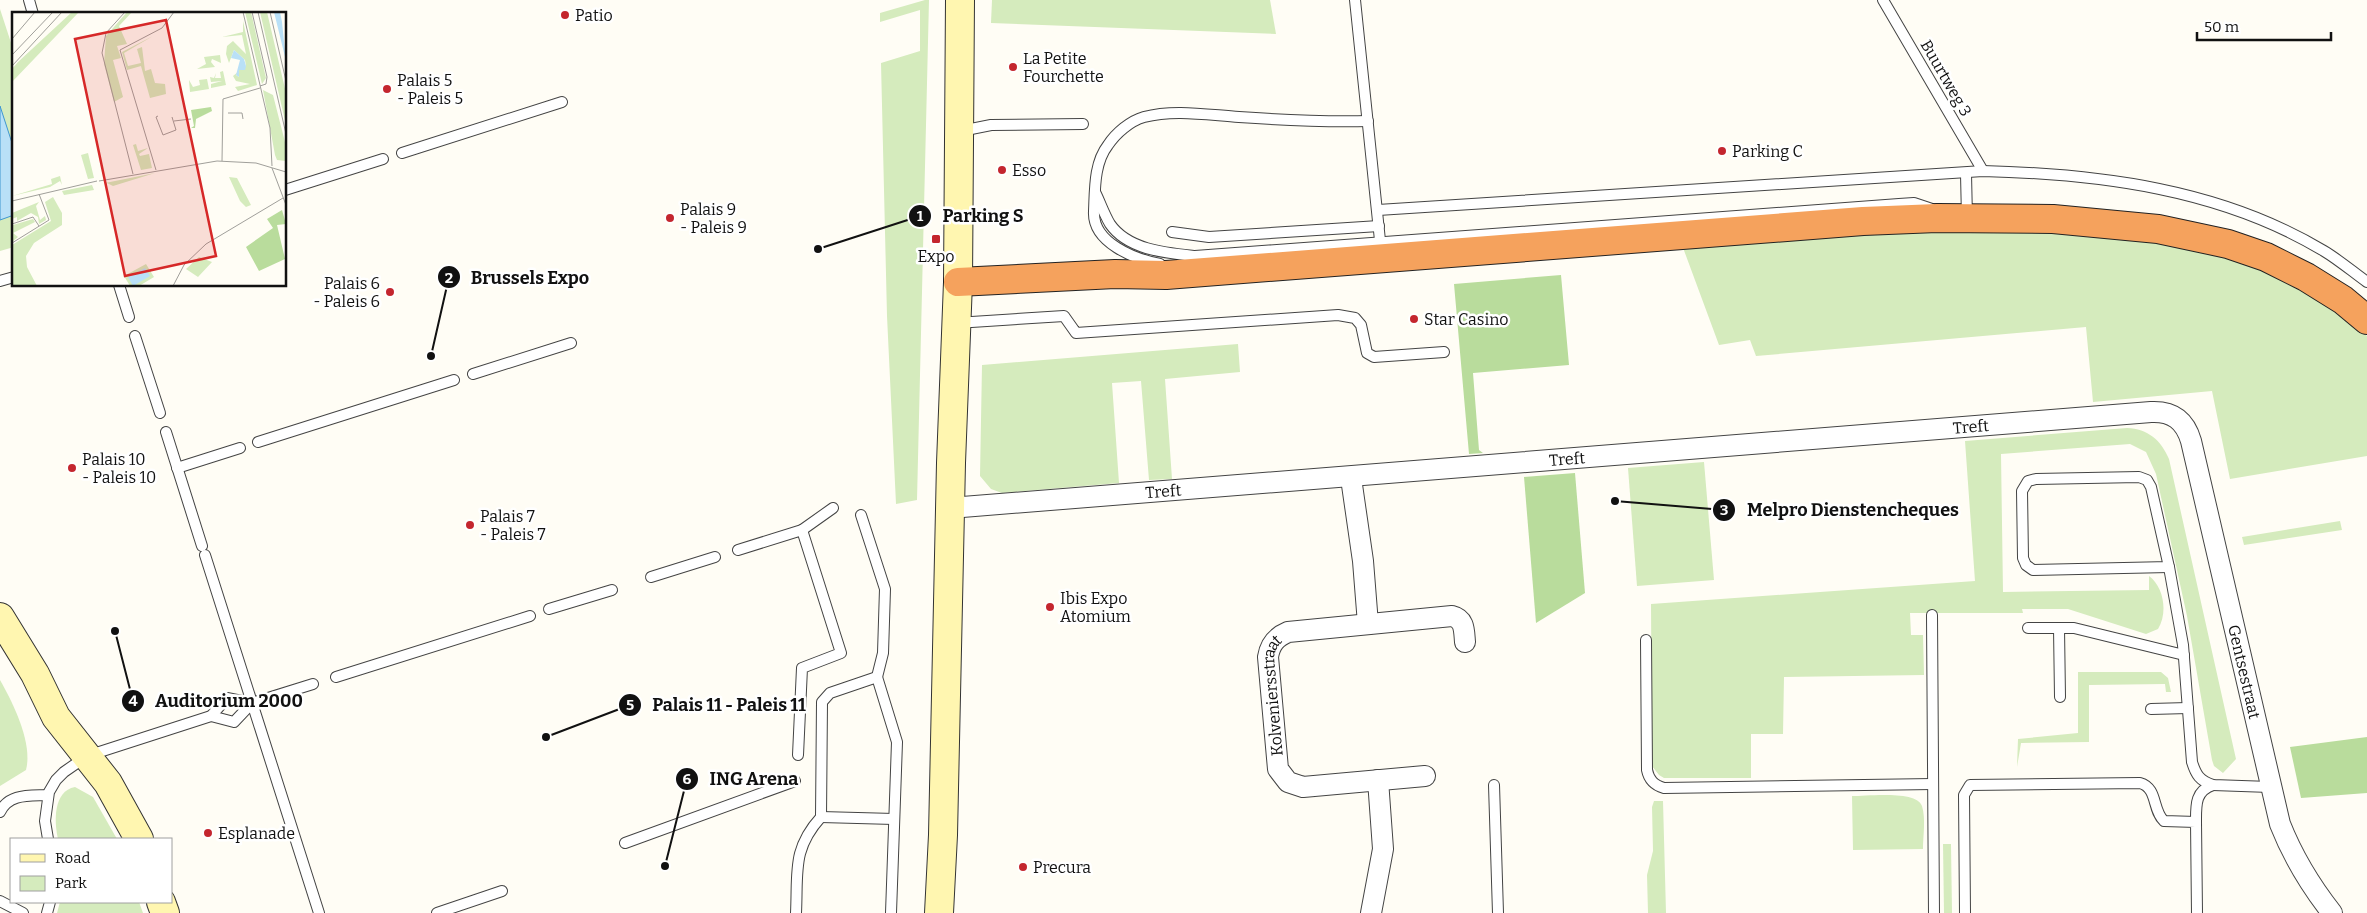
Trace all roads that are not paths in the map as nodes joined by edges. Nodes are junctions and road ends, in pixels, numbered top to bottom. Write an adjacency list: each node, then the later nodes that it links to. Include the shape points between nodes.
1 (960, 0): 7 (main road)
2 (1355, 0): 5 (lane)
3 (1883, 0): 10 (lane, Buurtweg 3)
4 (562, 102): 8 (lane)
5 (1368, 121): 13 (lane, via 1311,122 1173,113 1142,118 1122,129 1107,146 1096,177); 14 (lane)
6 (1083, 124): 7 (lane, via 991,125)
7 (958, 132): 20 (main road)
8 (402, 153)
9 (383, 159): 12 (lane)
10 (1982, 171): 11 (lane); 21 (lane, via 2058,174 2171,191 2261,218 2324,251)
11 (1966, 174): 14 (lane); 15 (lane)
12 (286, 190)
13 (1095, 192): 18 (lane, via 1110,225 1122,236 1135,244 1173,254); 19 (lane, via 1094,215 1099,230 1109,240 1141,259)
14 (1378, 210): 16 (lane)
15 (1964, 218): 18 (highway, via 1912,218); 24 (highway, via 2108,223 2177,231 2266,258 2306,277 2343,300)
16 (1379, 226): 17 (lane, via 1209,237); 18 (lane)
17 (1172, 232)
18 (1381, 251): 19 (highway)
19 (1195, 271): 20 (highway, via 1166,275 1115,274)
20 (958, 282): 25 (main road)
21 (2367, 282)
22 (119, 286): 23 (lane)
23 (129, 317)
24 (2367, 320)
25 (956, 322): 28 (lane, via 1064,316 1076,334 1338,315 1355,318 1361,325 1367,353 1374,357); 39 (main road)
26 (135, 336): 31 (lane)
27 (571, 343): 29 (lane)
28 (1444, 352)
29 (473, 374)
30 (454, 380): 34 (lane)
31 (160, 413)
32 (2181, 421): 37 (street, Treft, via 2162,412 2151,412); 73 (street, Gentsestraat, via 2191,440)
33 (166, 432): 36 (lane)
34 (258, 442)
35 (240, 448): 36 (lane)
36 (177, 468): 61 (lane)
37 (1351, 478): 39 (street, Treft); 51 (street)
38 (833, 508): 41 (lane)
39 (950, 508): 89 (main road)
40 (861, 515): 58 (lane, via 885,589 883,653)
41 (802, 530): 42 (lane); 65 (lane, via 842,652 802,668)
42 (738, 550)
43 (715, 557): 45 (lane)
44 (2169, 567): 44 (lane, via 2151,487 2144,478 2036,479 2025,484 2022,492 2023,558 2029,568); 56 (lane)
45 (651, 577)
46 (612, 590): 47 (lane)
47 (549, 610)
48 (1932, 615): 70 (lane)
49 (530, 616): 57 (lane)
50 (0, 618): 66 (main road, via 35,674 56,717)
51 (1368, 624): 55 (street, Kolveniersstraat, via 1455,616 1463,623); 68 (street, Kolveniersstraat, via 1288,632 1273,642 1268,657 1278,769 1282,777 1295,786 1303,787)
52 (2028, 628): 53 (lane)
53 (2059, 628): 56 (lane, via 2078,629); 60 (lane)
54 (1646, 640): 70 (lane, via 1647,770 1657,786)
55 (1464, 642)
56 (2184, 655): 62 (lane)
57 (336, 676)
58 (877, 677): 76 (lane, via 830,694 822,702); 78 (lane, via 897,742)
59 (313, 684): 61 (lane)
60 (2060, 697)
61 (252, 703): 64 (lane, via 227,698); 64 (lane, via 234,722); 85 (lane)
62 (2188, 708): 63 (lane); 72 (lane, via 2192,762 2200,779)
63 (2151, 709)
64 (211, 716): 66 (lane)
65 (798, 755)
66 (87, 756): 74 (lane, via 56,780); 80 (main road, via 108,783)
67 (1425, 776): 68 (street, Kolveniersstraat)
68 (1378, 780): 90 (street, via 1384,849)
69 (795, 781): 81 (lane)
70 (1933, 784): 92 (lane)
71 (1494, 785): 91 (lane)
72 (2213, 785): 73 (lane); 77 (lane, via 2198,796)
73 (2270, 787): 95 (street, Gentsestraat, via 2293,856)
74 (48, 796): 75 (lane, via 12,799); 79 (lane, via 45,821)
75 (0, 812)
76 (821, 817): 78 (lane); 87 (lane, via 809,831 798,856)
77 (2196, 817): 93 (lane, via 2164,821 2159,817 2151,791 2140,783 1970,785 1964,796); 94 (lane)
78 (894, 819): 88 (lane)
79 (48, 838)
80 (138, 838)
81 (625, 843)
82 (502, 891): 86 (lane)
83 (0, 901): 84 (lane)
84 (23, 913)
85 (318, 913)
86 (437, 913)
87 (796, 913)
88 (891, 913)
89 (939, 913)
90 (1371, 913)
91 (1498, 913)
92 (1934, 913)
93 (1965, 913)
94 (2197, 913)
95 (2332, 913)

